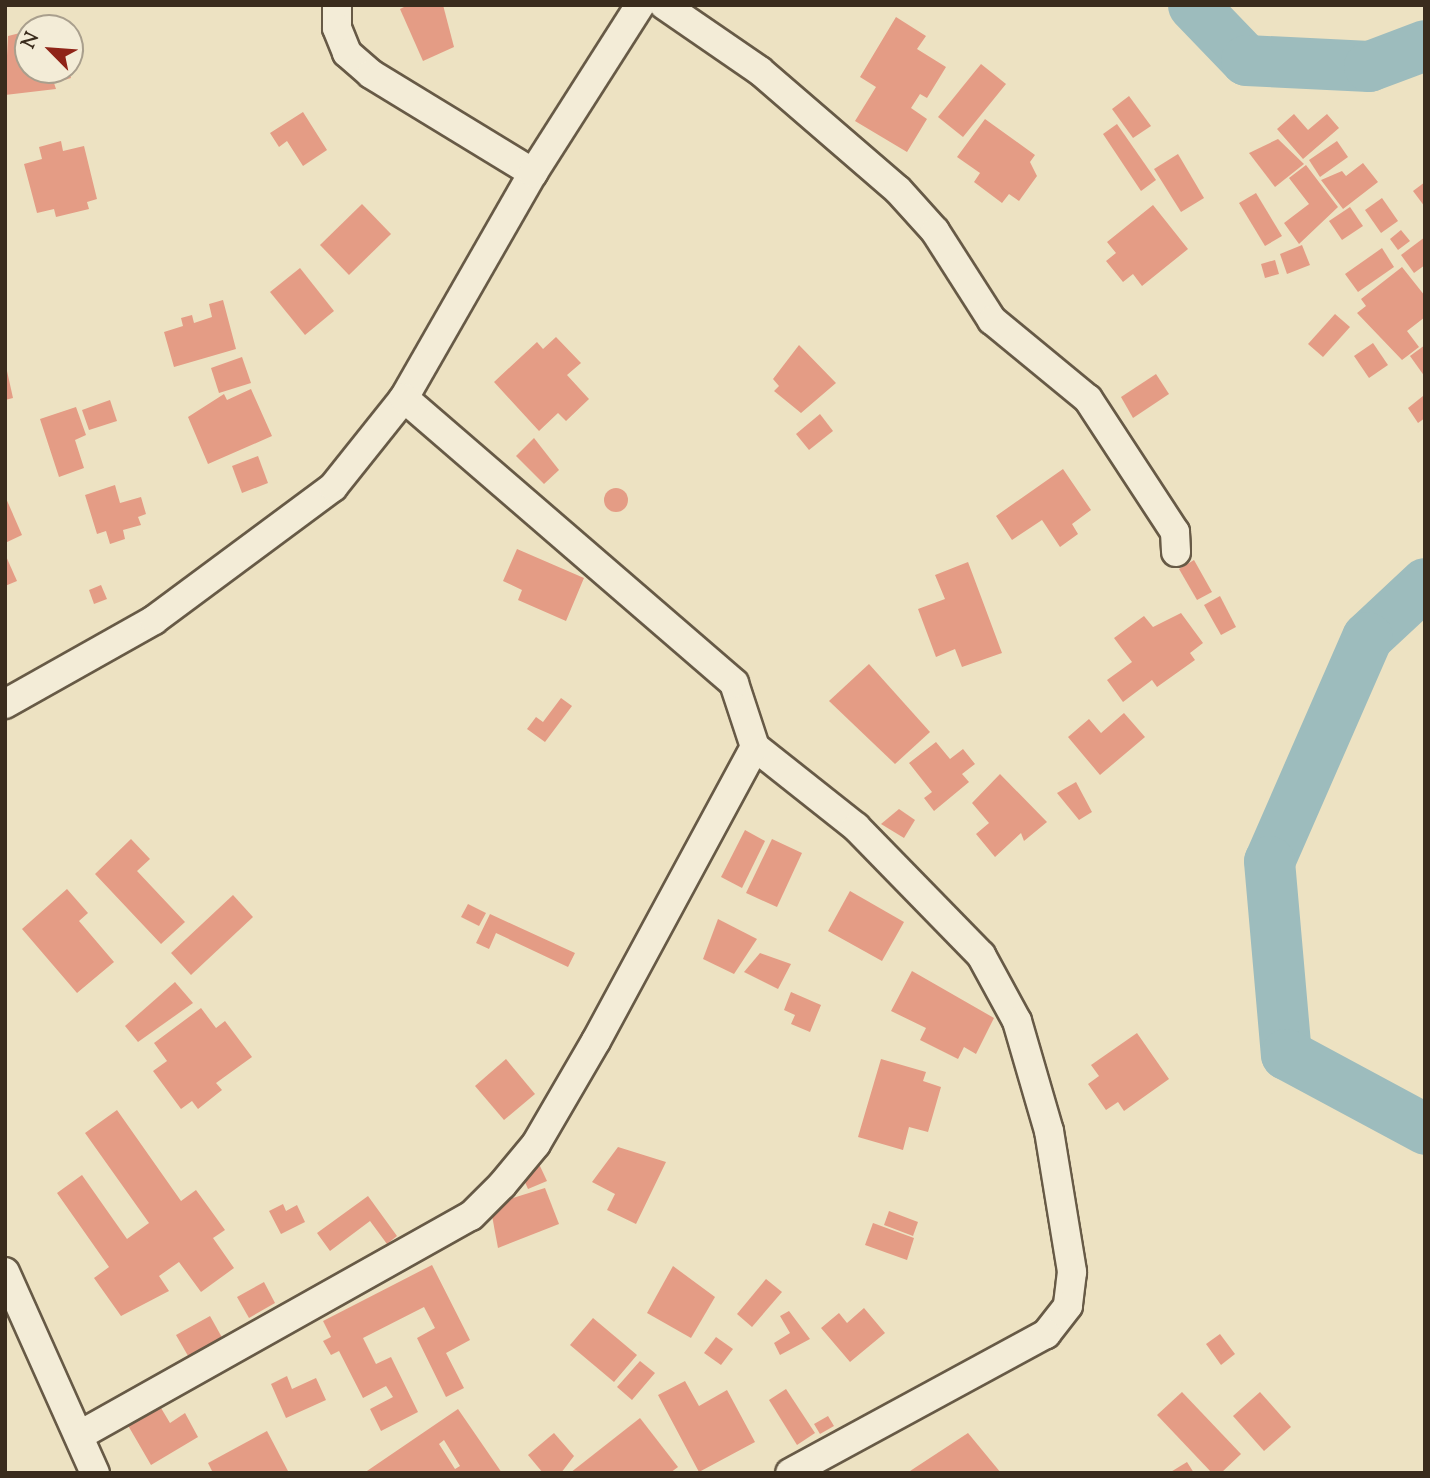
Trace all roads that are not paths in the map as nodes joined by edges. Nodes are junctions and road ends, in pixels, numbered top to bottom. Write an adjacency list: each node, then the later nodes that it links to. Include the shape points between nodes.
1 (338, 5): 4 (street, via 337,28 347,52 372,74)
2 (640, 5): 4 (street)
3 (664, 5): 6 (street, via 760,71 898,190 935,231 992,320 1088,399 1175,532)
4 (533, 173): 5 (street)
5 (404, 398): 7 (street, via 333,487 301,512 154,620); 8 (street, via 712,660 734,683)
6 (1176, 552)
7 (5, 704)
8 (755, 747): 10 (street, via 590,1052 536,1144 494,1193 471,1216); 12 (street, via 856,827 981,955 1017,1021 1049,1131 1072,1272 1068,1306 1046,1334)
9 (5, 1272): 10 (street)
10 (80, 1435): 11 (street)
11 (95, 1473)
12 (790, 1473)

